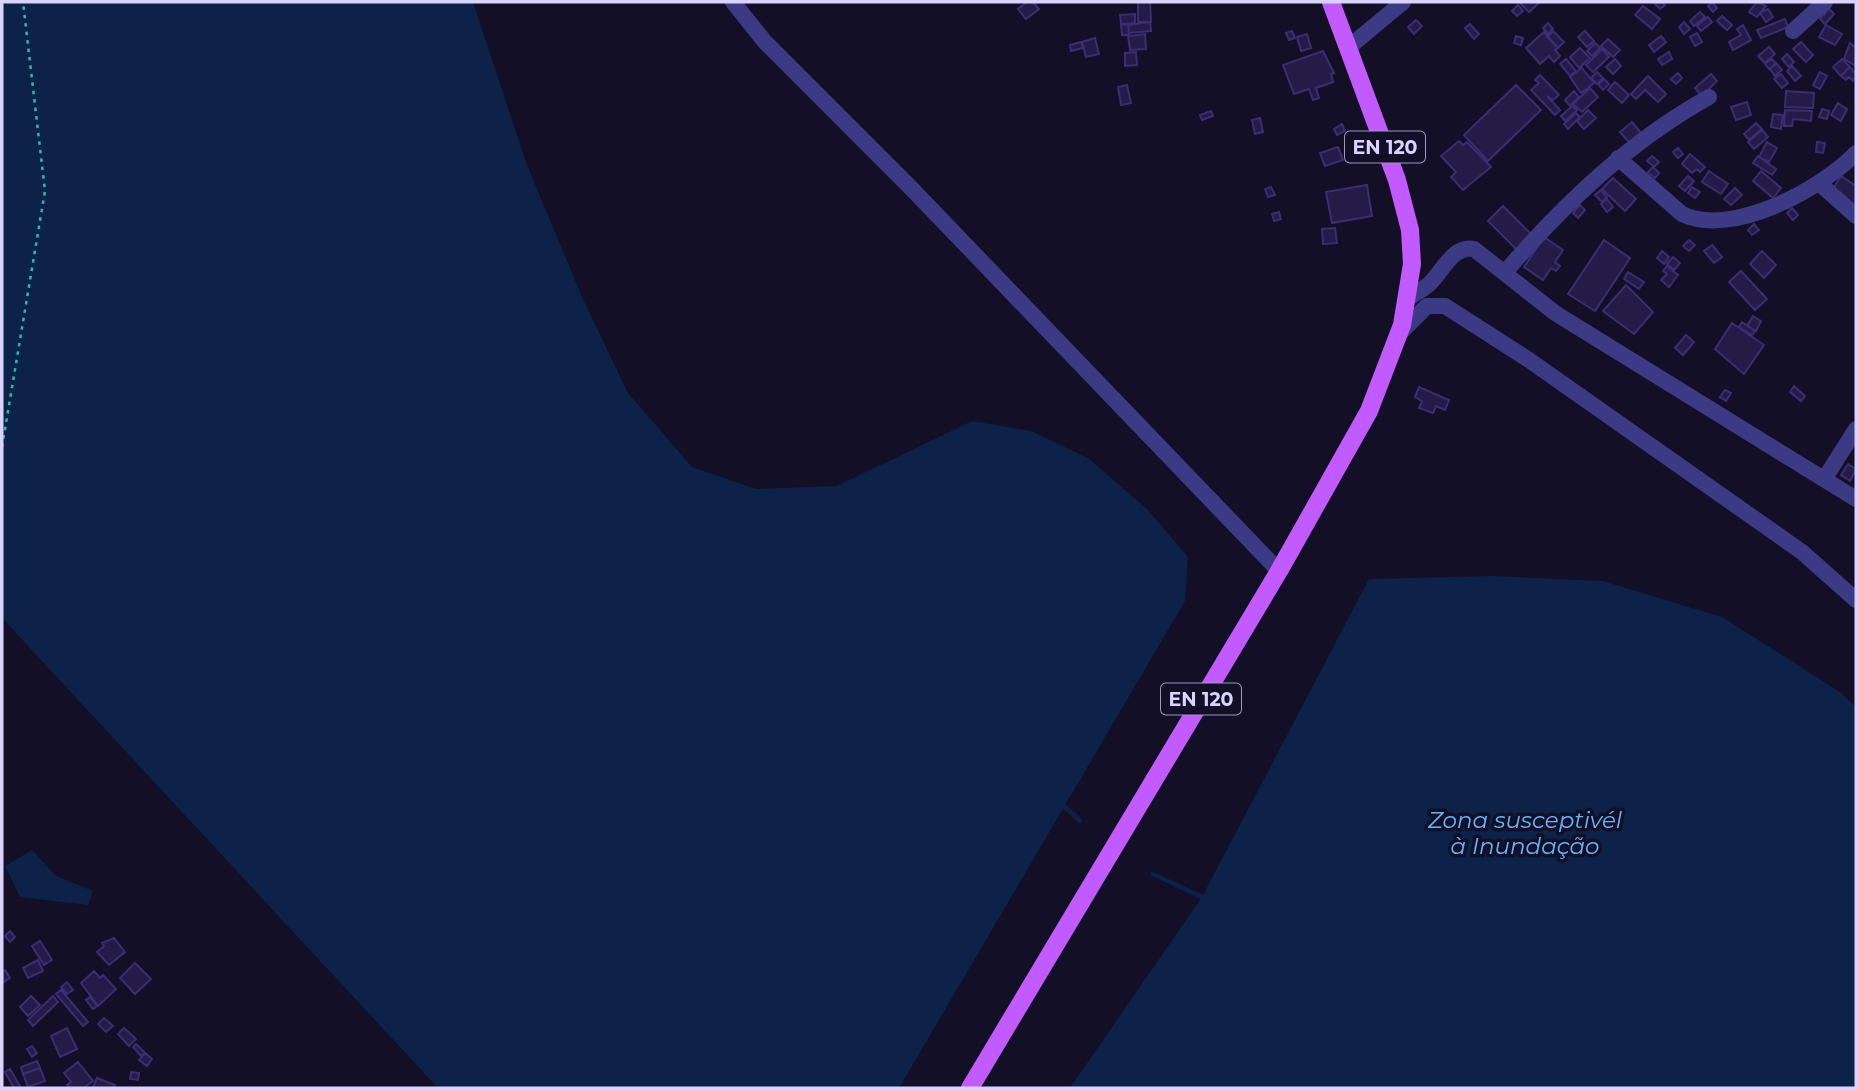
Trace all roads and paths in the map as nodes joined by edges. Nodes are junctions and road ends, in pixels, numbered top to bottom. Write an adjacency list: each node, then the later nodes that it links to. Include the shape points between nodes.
1 (23, 2): 17 (path, via 45,191)
2 (733, 2): 20 (street, via 765,42)
3 (1331, 2): 7 (main road, EN 120)
4 (1403, 2): 7 (street)
5 (1825, 2): 6 (street)
6 (1793, 31)
7 (1349, 47): 14 (main road, EN 120, via 1410,230)
8 (1709, 97): 10 (street)
9 (1856, 153): 11 (street)
10 (1618, 158): 11 (street, via 1693,220 1713,221 1764,210); 13 (street, via 1545,226)
11 (1820, 184): 12 (street)
12 (1856, 216)
13 (1506, 271): 14 (street, via 1474,249 1465,248); 18 (street, via 1577,328)
14 (1409, 298): 15 (main road, EN 120)
15 (1399, 334): 20 (main road, EN 120, via 1368,411); 21 (street, via 1427,306 1445,306 1529,359 1802,552)
16 (1856, 429): 18 (street)
17 (2, 447)
18 (1825, 478): 19 (street)
19 (1856, 499)
20 (1279, 571): 22 (main road, EN 120)
21 (1856, 600)
22 (970, 1088)

